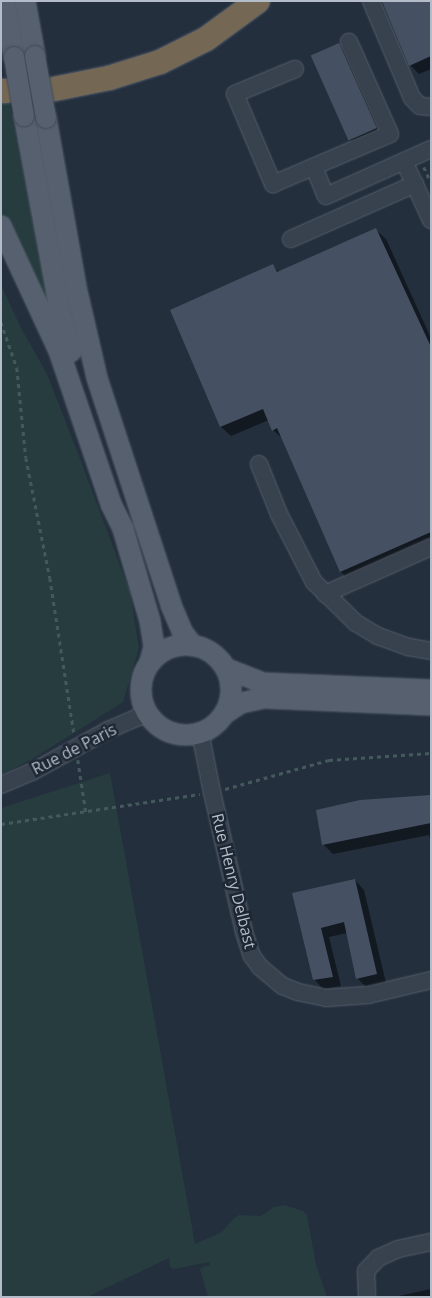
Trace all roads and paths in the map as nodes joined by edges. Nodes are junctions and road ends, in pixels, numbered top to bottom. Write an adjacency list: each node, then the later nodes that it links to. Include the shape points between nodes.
1 (4, 1): 18 (main road, bridge, via 60,315 118,503)
2 (25, 1): 21 (main road, bridge, via 76,287 97,378 170,605 182,633)
3 (258, 1): 7 (highway, via 206,39 160,62 109,78)
4 (371, 1): 8 (street, via 412,98 420,106)
5 (349, 42): 11 (street, via 390,134)
6 (295, 68): 11 (street, via 235,94 273,184)
7 (54, 89)
8 (431, 107)
9 (431, 150): 10 (street)
10 (404, 161): 11 (street, via 326,196); 12 (street)
11 (314, 167)
12 (414, 184): 13 (street); 15 (street)
13 (431, 220)
14 (1, 226): 18 (main road, via 59,351 111,504)
15 (291, 239)
16 (1, 322): 30 (path, via 17,368 26,458 50,578)
17 (259, 464): 20 (street, via 297,552)
18 (123, 529): 23 (main road, via 150,621 154,647)
19 (431, 547): 20 (street)
20 (325, 594): 22 (street, via 356,623 378,636)
21 (193, 646): 23 (main road, via 169,648); 24 (main road, via 211,653)
22 (431, 651)
23 (150, 662): 27 (main road, via 142,683 142,699)
24 (225, 668): 25 (main road, via 264,683); 28 (main road, via 231,691)
25 (431, 690)
26 (431, 705): 28 (main road, via 264,698 242,703)
27 (148, 713): 29 (main road, via 171,732); 30 (street, Rue de Paris)
28 (224, 714): 29 (main road, via 214,725)
29 (200, 732): 33 (street, Rue Henry Delbast)
30 (76, 747): 32 (street, Rue de Paris); 34 (path)
31 (431, 752): 33 (path, via 329,760)
32 (1, 785)
33 (212, 792): 34 (path); 36 (street, Rue Henry Delbast, via 248,945 260,967 271,978 298,992 344,999)
34 (86, 812): 35 (path)
35 (1, 824)
36 (431, 980)
37 (431, 1242): 38 (street, via 378,1258 366,1271)
38 (367, 1297)

